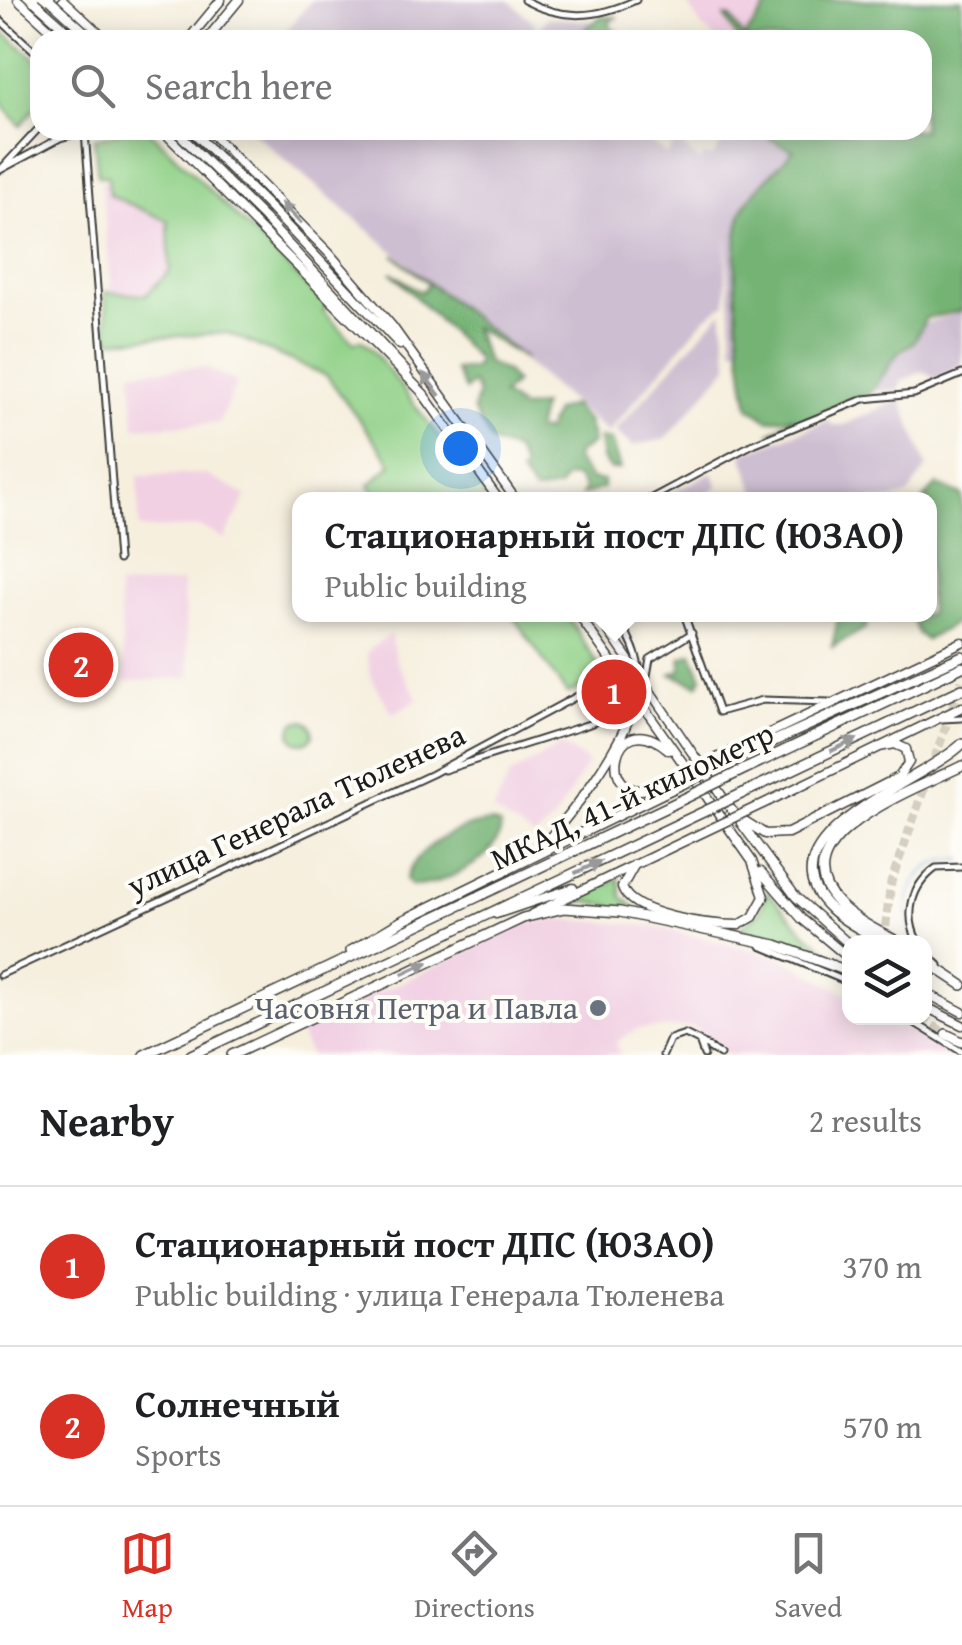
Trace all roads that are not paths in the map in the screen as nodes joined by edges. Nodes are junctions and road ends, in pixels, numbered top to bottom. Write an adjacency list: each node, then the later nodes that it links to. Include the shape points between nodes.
1 (18, 0): 11 (main road)
2 (50, 0): 14 (main road, bridge)
3 (63, 0): 9 (main road)
4 (221, 0): 16 (main road)
5 (240, 0): 17 (main road)
6 (524, 0): 7 (street, via 593,16)
7 (636, 0)
8 (34, 1): 12 (main road, bridge)
9 (74, 10): 13 (street); 15 (main road)
10 (0, 20): 18 (street)
11 (51, 30)
12 (67, 30)
13 (73, 30)
14 (83, 30)
15 (95, 30)
16 (196, 30)
17 (214, 30)
18 (30, 47)
19 (30, 137): 28 (street)
20 (56, 140): 28 (street)
21 (89, 140): 35 (street)
22 (172, 140): 27 (main road)
23 (185, 140): 31 (main road, bridge, via 377,335)
24 (189, 140): 27 (main road)
25 (201, 140): 29 (main road, bridge)
26 (218, 140): 29 (main road, one-way to 26, via 332,255)
27 (195, 163): 31 (main road)
28 (0, 170)
29 (413, 360): 33 (main road, one-way to 29)
30 (962, 374): 34 (street, via 914,394 864,399 750,445)
31 (424, 394): 32 (main road)
32 (492, 492)
33 (510, 492)
34 (663, 492)
35 (118, 560)
36 (583, 622): 43 (main road)
37 (602, 622): 47 (main road)
38 (620, 622): 58 (street, bridge, via 640,657 639,687 615,716)
39 (687, 622): 40 (street)
40 (692, 633): 47 (street, via 650,659); 49 (street, via 719,712 764,700 814,704)
41 (962, 642): 49 (main road)
42 (962, 656): 55 (highway)
43 (612, 664): 45 (street); 46 (main road)
44 (962, 666): 76 (highway, МКАД, 41-й километр, bridge)
45 (607, 680): 46 (street); 58 (street, улица Генерала Тюленева)
46 (626, 684): 56 (main road); 64 (main road, via 635,707 624,732 554,836)
47 (647, 689): 60 (main road)
48 (962, 689): 67 (highway, МКАД, 41-й километр, one-way to 48, bridge)
49 (849, 697): 55 (main road)
50 (962, 707): 52 (main road)
51 (962, 718): 52 (street)
52 (929, 723): 54 (main road)
53 (962, 744): 69 (highway, via 846,817 820,844 813,866 821,897)
54 (879, 747): 60 (main road, via 906,749 904,772 799,829 764,834); 62 (main road, bridge)
55 (737, 753): 59 (highway, bridge); 59 (main road, bridge)
56 (680, 760): 59 (main road, via 651,736 626,741 616,756 619,778 633,789); 61 (main road)
57 (962, 766): 70 (highway, via 851,824 825,854 823,872 833,897)
58 (432, 774): 78 (street, улица Генерала Тюленева)
59 (658, 790): 64 (highway)
60 (736, 814): 72 (main road, via 796,897)
61 (752, 861): 62 (main road, via 763,882 762,903 746,922 730,925 636,906 622,886); 73 (main road)
62 (634, 864): 65 (main road)
63 (962, 867): 71 (street, via 936,868 917,890 910,917)
64 (512, 868): 76 (highway, via 402,921)
65 (604, 878): 66 (main road); 67 (main road)
66 (523, 918): 68 (highway, via 592,909); 92 (highway, one-way to 66)
67 (468, 924): 91 (highway, МКАД, 41-й километр)
68 (725, 934): 77 (highway); 79 (street)
69 (872, 935)
70 (888, 935)
71 (916, 935)
72 (842, 938)
73 (842, 953)
74 (932, 958): 80 (street)
75 (932, 968): 80 (highway)
76 (324, 969): 90 (highway)
77 (842, 969)
78 (0, 976)
79 (842, 979)
80 (960, 984)
81 (932, 996): 83 (main road)
82 (932, 1010): 85 (main road)
83 (962, 1010)
84 (918, 1025): 89 (street)
85 (962, 1025)
86 (946, 1034): 88 (highway)
87 (699, 1041): 93 (street, via 677,1035); 94 (street); 95 (street)
88 (962, 1042)
89 (962, 1052)
90 (144, 1055)
91 (190, 1055)
92 (232, 1055)
93 (663, 1055)
94 (704, 1055)
95 (720, 1055)

